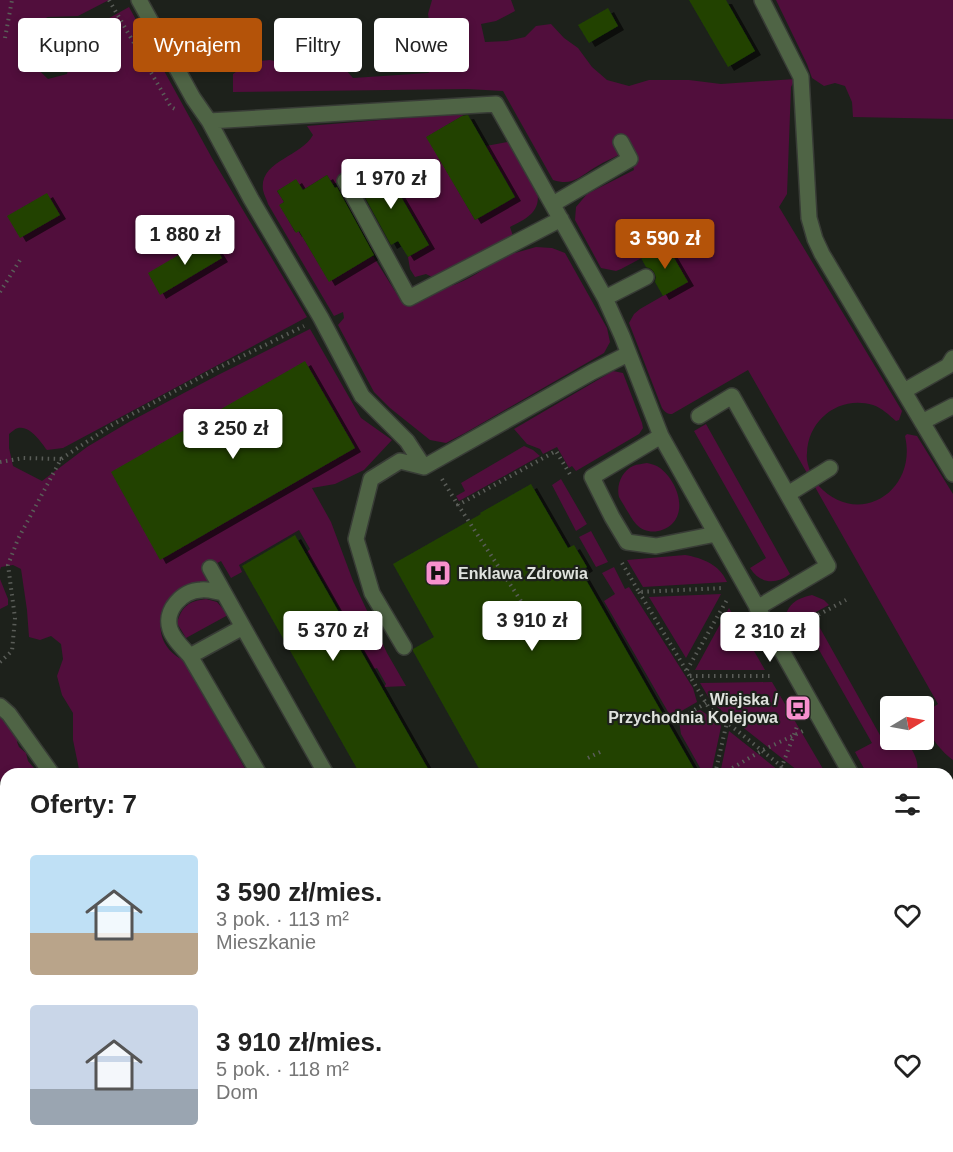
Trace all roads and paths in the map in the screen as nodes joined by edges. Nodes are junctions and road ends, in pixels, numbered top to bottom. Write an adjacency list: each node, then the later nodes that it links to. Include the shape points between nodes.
1 (12, 0): 5 (path)
2 (109, 0): 6 (path)
3 (139, 0): 7 (street)
4 (762, 0): 19 (street, via 801,77 809,218 815,239)
5 (5, 38)
6 (171, 107)
7 (209, 121): 10 (street, via 496,104); 16 (street)
8 (621, 142): 10 (street, via 630,159)
9 (345, 181): 11 (street, via 409,298)
10 (553, 204): 11 (street)
11 (561, 219): 15 (street)
12 (20, 260): 14 (path)
13 (646, 277): 15 (street)
14 (0, 292)
15 (605, 298): 17 (street)
16 (321, 318): 24 (path, via 173,392); 26 (street, via 362,396 408,441)
17 (628, 354): 23 (street); 26 (street)
18 (953, 358): 19 (street, via 948,366)
19 (904, 391): 22 (street)
20 (953, 406): 22 (street)
21 (699, 416): 30 (street, via 732,396)
22 (922, 423): 28 (street)
23 (661, 436): 31 (street); 31 (street, via 592,477 612,517 627,542 656,546)
24 (60, 459): 25 (path); 45 (path, via 18,539 9,565 15,618 12,651)
25 (0, 462)
26 (424, 468): 43 (street, via 400,461 370,479 356,538 372,593)
27 (830, 468): 30 (street)
28 (953, 474)
29 (576, 485): 38 (path, via 556,451 457,503)
30 (789, 494): 40 (street, via 828,566)
31 (716, 534): 40 (street)
32 (619, 558): 35 (path)
33 (210, 568): 36 (street)
34 (727, 588): 35 (path)
35 (639, 592): 47 (path)
36 (224, 593): 41 (street); 44 (street, via 190,592 171,609 170,632)
37 (846, 600): 42 (path)
38 (521, 601)
39 (735, 603): 47 (path, via 730,594)
40 (758, 608): 42 (street)
41 (243, 627): 44 (street); 59 (street)
42 (775, 639): 62 (street)
43 (404, 647)
44 (190, 656): 58 (street)
45 (0, 662)
46 (771, 666): 48 (path, via 776,676)
47 (687, 670): 48 (path)
48 (690, 676): 49 (path)
49 (706, 704): 51 (path); 52 (path)
50 (0, 706): 57 (street)
51 (674, 722)
52 (727, 722): 53 (path); 60 (path)
53 (763, 750): 56 (path); 56 (path, via 795,734); 61 (path)
54 (602, 751): 55 (path)
55 (588, 758)
56 (782, 767)
57 (48, 768)
58 (255, 768)
59 (323, 768)
60 (717, 768)
61 (732, 768)
62 (848, 768)

